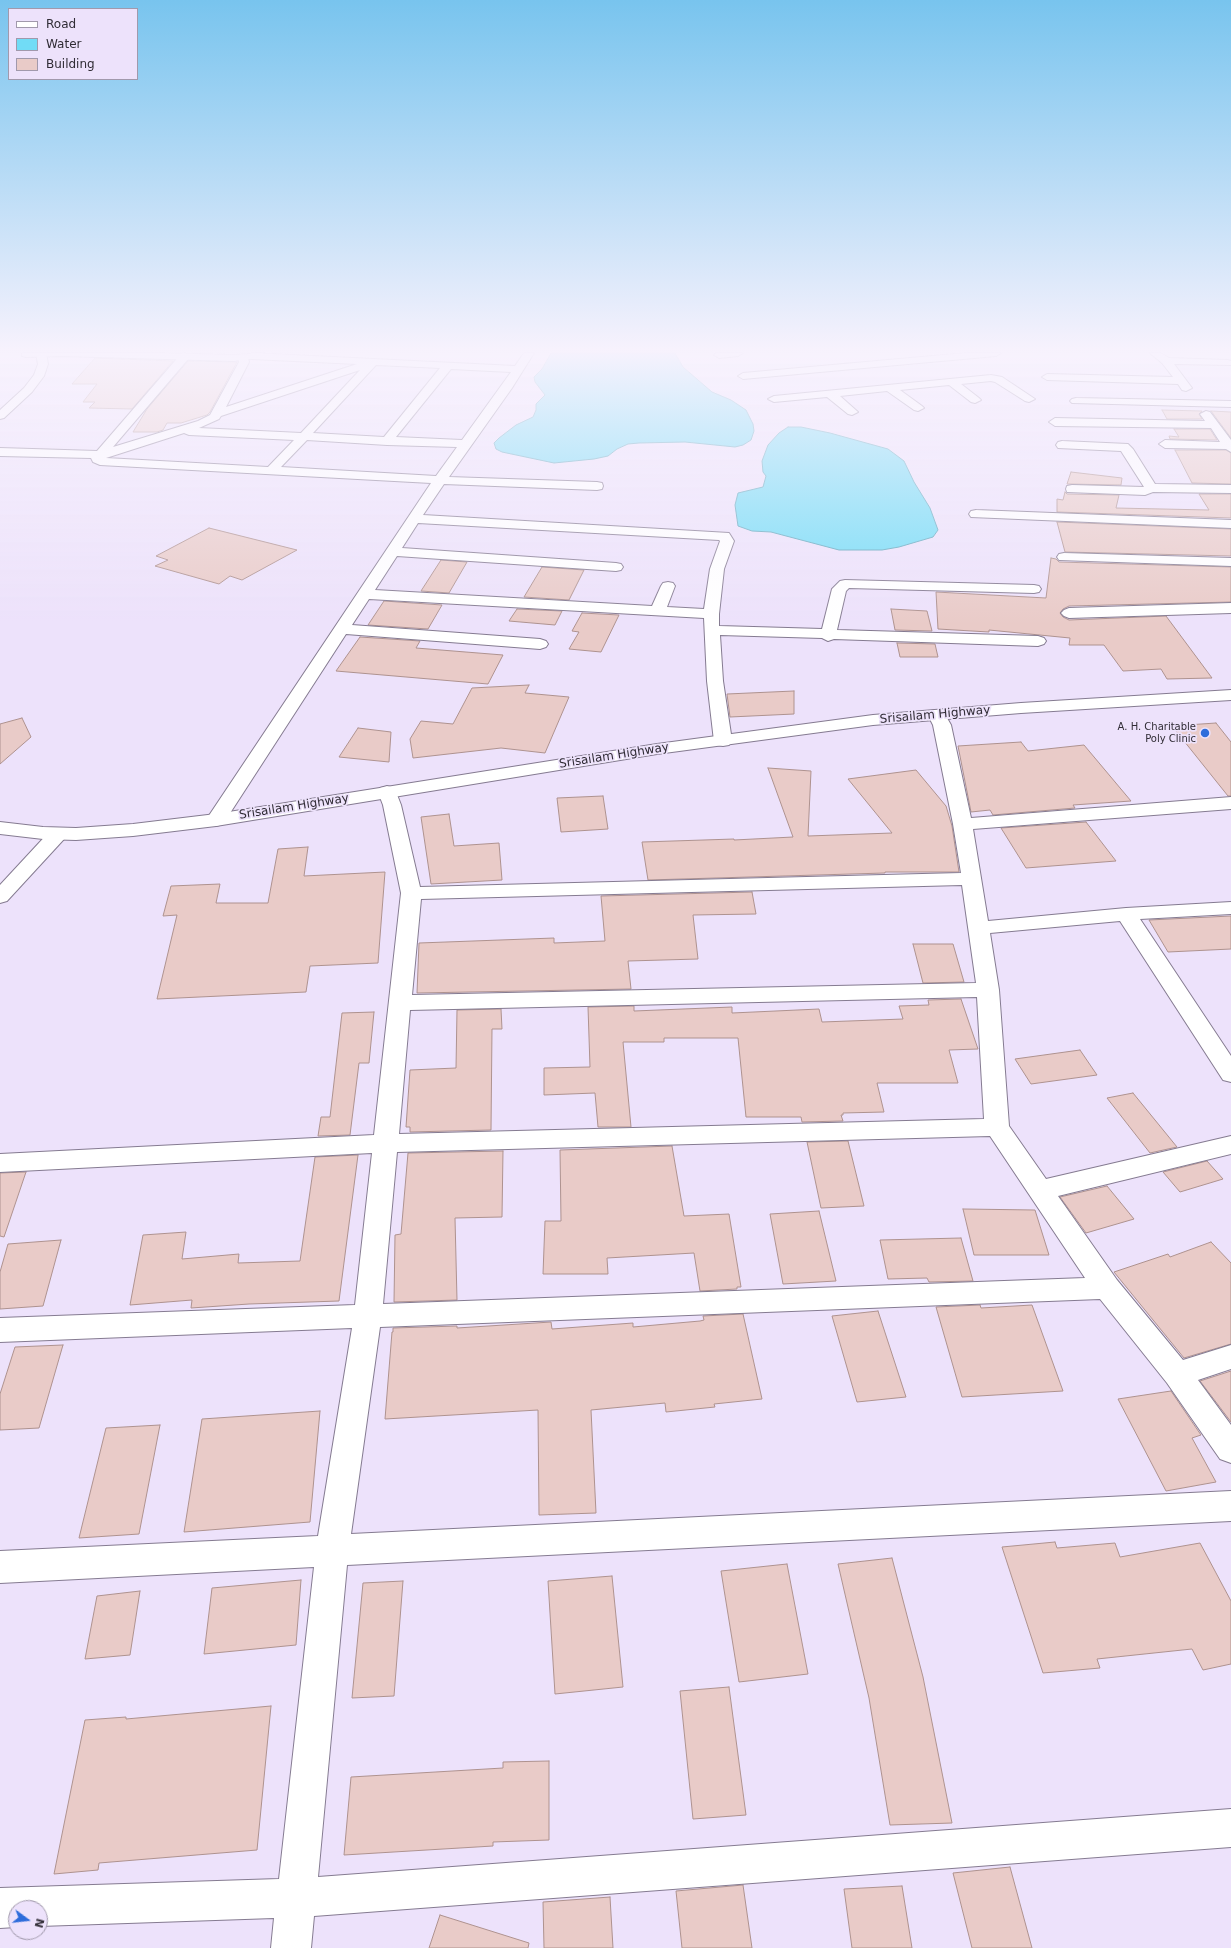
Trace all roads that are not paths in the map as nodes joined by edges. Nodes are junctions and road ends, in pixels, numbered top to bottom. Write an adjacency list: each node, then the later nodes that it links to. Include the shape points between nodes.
1 (111, 444): 9 (main road)
2 (134, 444): 9 (main road)
3 (296, 444): 10 (main road)
4 (466, 444): 11 (main road)
5 (1165, 444): 7 (main road)
6 (1062, 445): 13 (main road, via 1127,449)
7 (1230, 447)
8 (0, 452): 9 (main road)
9 (102, 454): 10 (main road, via 98,459 108,463)
10 (270, 471): 11 (main road)
11 (440, 480): 12 (main road); 17 (main road)
12 (597, 486)
13 (1151, 488): 14 (main road, via 1145,491); 15 (main road)
14 (1072, 489)
15 (1231, 489)
16 (976, 514): 18 (main road)
17 (415, 519): 19 (main road); 29 (main road, via 724,536 727,541 717,569)
18 (1231, 524)
19 (394, 552): 22 (main road); 25 (main road)
20 (1064, 557): 21 (main road)
21 (1231, 562)
22 (616, 566)
23 (668, 586): 27 (main road)
24 (1034, 589): 32 (main road, via 845,584 839,589)
25 (366, 594): 27 (main road); 30 (main road)
26 (1231, 608): 28 (main road)
27 (657, 612): 29 (main road)
28 (1070, 613)
29 (711, 614): 31 (main road)
30 (343, 629): 34 (main road); 41 (main road)
31 (713, 630): 32 (main road); 38 (main road, via 715,681)
32 (828, 636): 33 (main road)
33 (1038, 641)
34 (540, 644)
35 (1231, 695): 37 (main road, Srisailam Highway, via 1021,708)
36 (1231, 707): 37 (main road, Srisailam Highway)
37 (940, 720): 38 (main road, Srisailam Highway, via 873,720); 39 (main road, Srisailam Highway, via 656,764); 42 (main road)
38 (723, 741): 39 (main road, Srisailam Highway, via 657,749)
39 (390, 799): 41 (main road, Srisailam Highway); 44 (main road, Srisailam Highway, via 211,833 146,840); 47 (main road)
40 (1231, 803): 42 (main road)
41 (216, 820): 44 (main road, Srisailam Highway, via 76,834)
42 (963, 824): 46 (main road)
43 (0, 828): 44 (main road, Srisailam Highway)
44 (53, 839): 45 (main road, Srisailam Highway); 48 (main road)
45 (0, 842)
46 (972, 879): 47 (main road); 51 (main road)
47 (411, 893): 53 (main road)
48 (0, 898)
49 (1231, 908): 50 (main road)
50 (1126, 914): 51 (main road); 54 (main road)
51 (980, 928): 52 (main road)
52 (988, 990): 53 (main road); 55 (main road)
53 (400, 1003): 56 (main road)
54 (1231, 1074)
55 (997, 1127): 56 (main road); 59 (main road)
56 (386, 1142): 58 (main road); 61 (main road)
57 (1231, 1145): 59 (main road)
58 (0, 1163)
59 (1041, 1190): 60 (main road)
60 (1107, 1288): 61 (main road); 64 (main road)
61 (368, 1315): 62 (main road); 67 (main road)
62 (0, 1330)
63 (1231, 1357): 64 (main road)
64 (1177, 1374): 65 (main road)
65 (1231, 1449)
66 (1231, 1506): 67 (main road)
67 (332, 1550): 68 (main road); 70 (main road)
68 (0, 1567)
69 (1231, 1828): 70 (main road)
70 (297, 1898): 71 (main road); 72 (main road)
71 (0, 1908)
72 (291, 1948)

